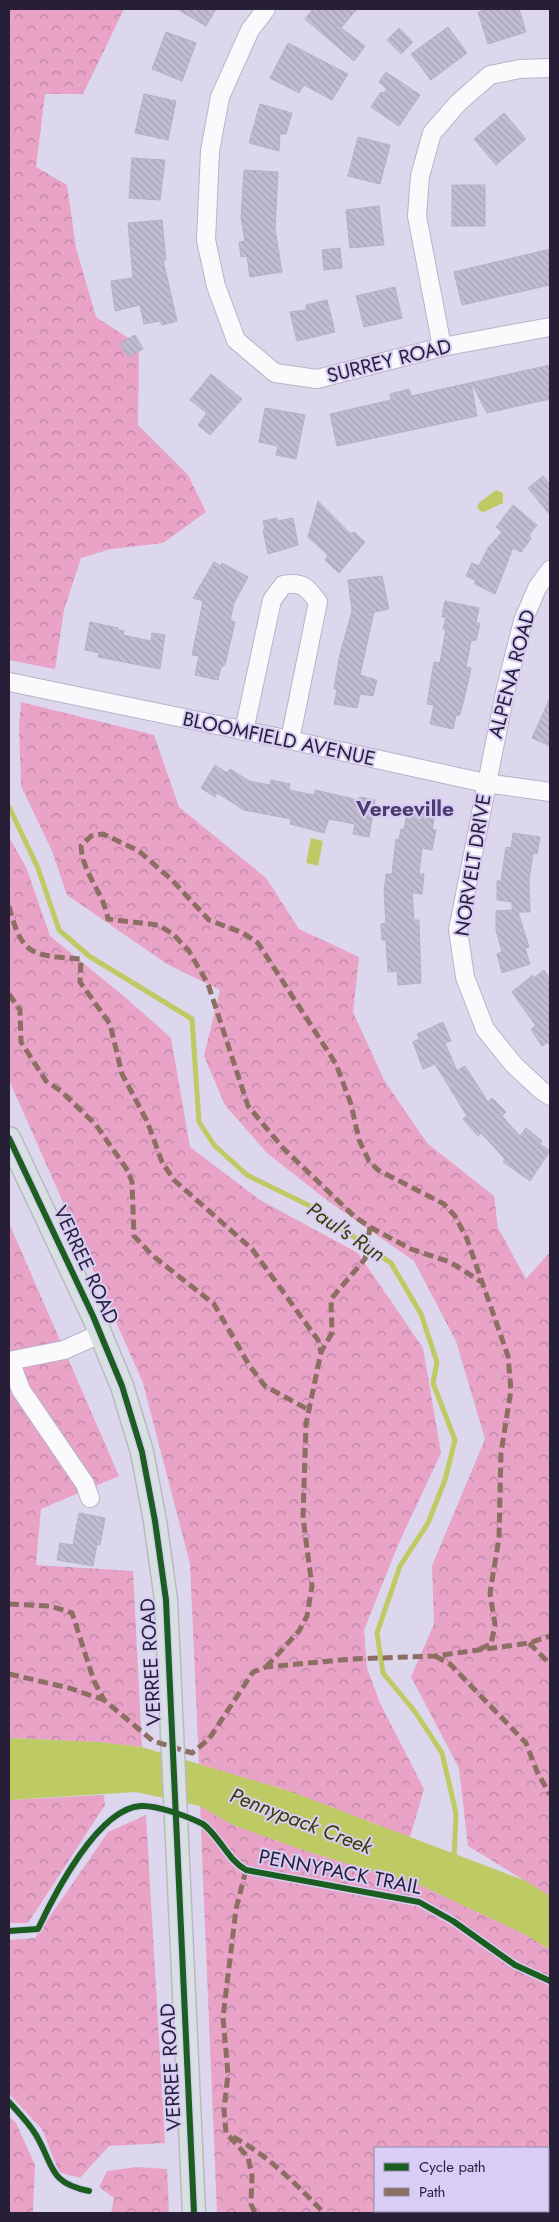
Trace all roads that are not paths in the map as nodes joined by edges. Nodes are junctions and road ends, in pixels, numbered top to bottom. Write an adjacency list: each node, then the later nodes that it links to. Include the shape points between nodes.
1 (266, 9): 4 (street, SURREY ROAD, via 250,30 220,97 210,152 206,240 216,286 238,342 275,372 317,379)
2 (550, 68): 4 (street, via 490,75 458,103 432,133 420,176 418,216)
3 (550, 327): 4 (street, SURREY ROAD)
4 (442, 347)
5 (550, 570): 9 (street, ALPENA ROAD, via 537,588 523,621)
6 (9, 682): 7 (street, BLOOMFIELD AVENUE)
7 (244, 731): 8 (street, BLOOMFIELD AVENUE); 8 (street, via 272,600 283,585 295,583 308,588 318,602)
8 (290, 740): 9 (street, BLOOMFIELD AVENUE)
9 (485, 783): 10 (street, BLOOMFIELD AVENUE); 11 (street, NORVELT DRIVE, via 458,930 464,977 485,1029 514,1064)
10 (550, 792)
11 (550, 1096)
12 (9, 1138): 13 (main road, VERREE ROAD)
13 (100, 1334): 14 (street, via 64,1350); 16 (main road, VERREE ROAD, via 122,1386 142,1452 156,1521 166,1600)
14 (9, 1361): 15 (street, via 21,1390 85,1484)
15 (90, 1498)
16 (194, 2213)

